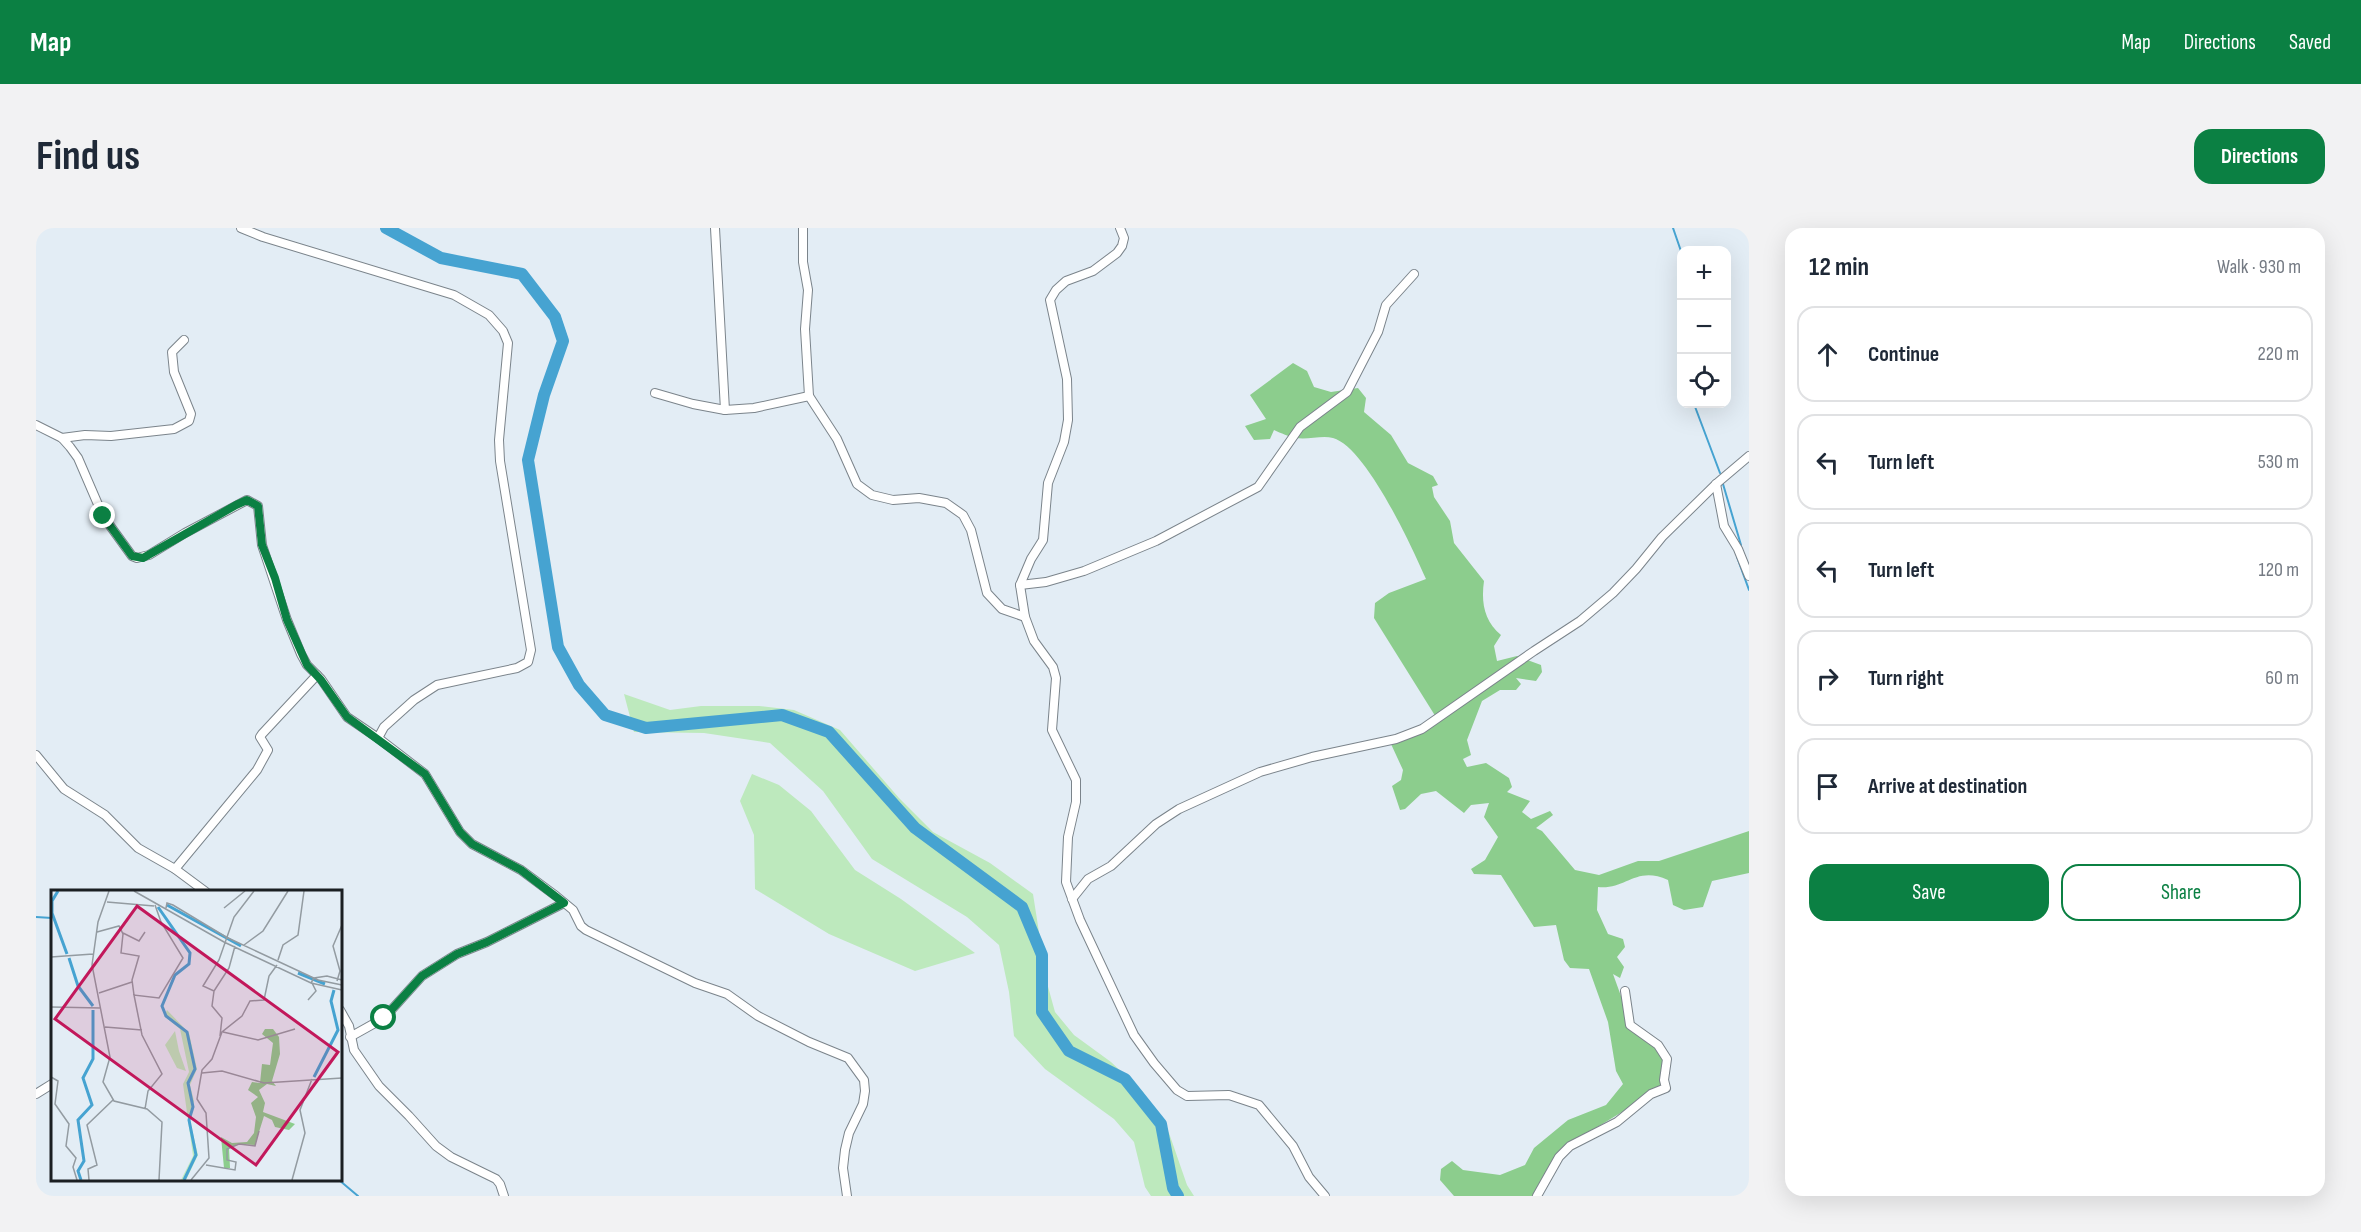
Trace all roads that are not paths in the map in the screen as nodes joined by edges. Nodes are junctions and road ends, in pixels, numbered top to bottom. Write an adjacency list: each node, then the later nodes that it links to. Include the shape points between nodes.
1 (241, 228): 18 (street, via 454,295 489,315 508,343 500,451 531,650 528,662 517,668 437,684 384,727)
2 (715, 228): 9 (street)
3 (802, 228): 8 (street, via 808,290 805,329)
4 (1120, 228): 15 (street, via 1124,238 1117,253 1093,272 1066,281 1050,300 1067,379 1068,420 1048,483 1043,540)
5 (1414, 274): 15 (street, via 1386,304 1378,332 1347,392 1300,427 1258,488 1156,541 1084,571)
6 (184, 340): 11 (street, via 172,352 174,372 191,414 189,421 174,429)
7 (655, 393): 9 (street)
8 (809, 396): 9 (street); 16 (street, via 837,439 857,484 872,495 893,500 920,498 946,503 963,515 971,530 987,593 1002,609)
9 (725, 410)
10 (36, 425): 11 (street)
11 (62, 438): 17 (street, via 78,458 103,516 137,558 247,500 258,506 262,545 279,598 301,654)
12 (1749, 456): 13 (street)
13 (1716, 484): 14 (street, via 1724,526); 22 (street, via 1613,593 1580,621 1422,729 1260,772 1179,809 1156,824 1111,866 1088,879)
14 (1749, 576)
15 (1020, 585): 16 (street)
16 (1025, 617): 22 (street, via 1034,641 1053,667 1056,678 1052,730 1076,780 1066,861)
17 (317, 675): 18 (street, via 347,717); 20 (street, via 262,734 268,750 257,770)
18 (378, 738): 23 (street, via 425,774 460,832 472,844 521,870)
19 (36, 755): 20 (street, via 64,789 105,815 138,848)
20 (175, 869): 21 (street)
21 (205, 890)
22 (1071, 899): 31 (street, via 1134,1035 1177,1090 1187,1096 1229,1095 1260,1105 1293,1146 1309,1177)
23 (564, 903): 26 (street, via 457,954 422,976 384,1018); 30 (street, via 586,930 695,983 727,994 758,1016 848,1058 864,1080 865,1091 845,1150)
24 (1625, 991): 32 (street, via 1630,1025 1658,1045 1666,1059 1666,1088 1651,1094 1617,1122 1570,1146 1559,1157)
25 (342, 1014): 26 (street)
26 (350, 1037): 29 (street, via 354,1050 379,1086 436,1146 496,1179)
27 (51, 1085): 28 (street)
28 (36, 1094)
29 (504, 1196)
30 (847, 1196)
31 (1325, 1196)
32 (1537, 1196)

